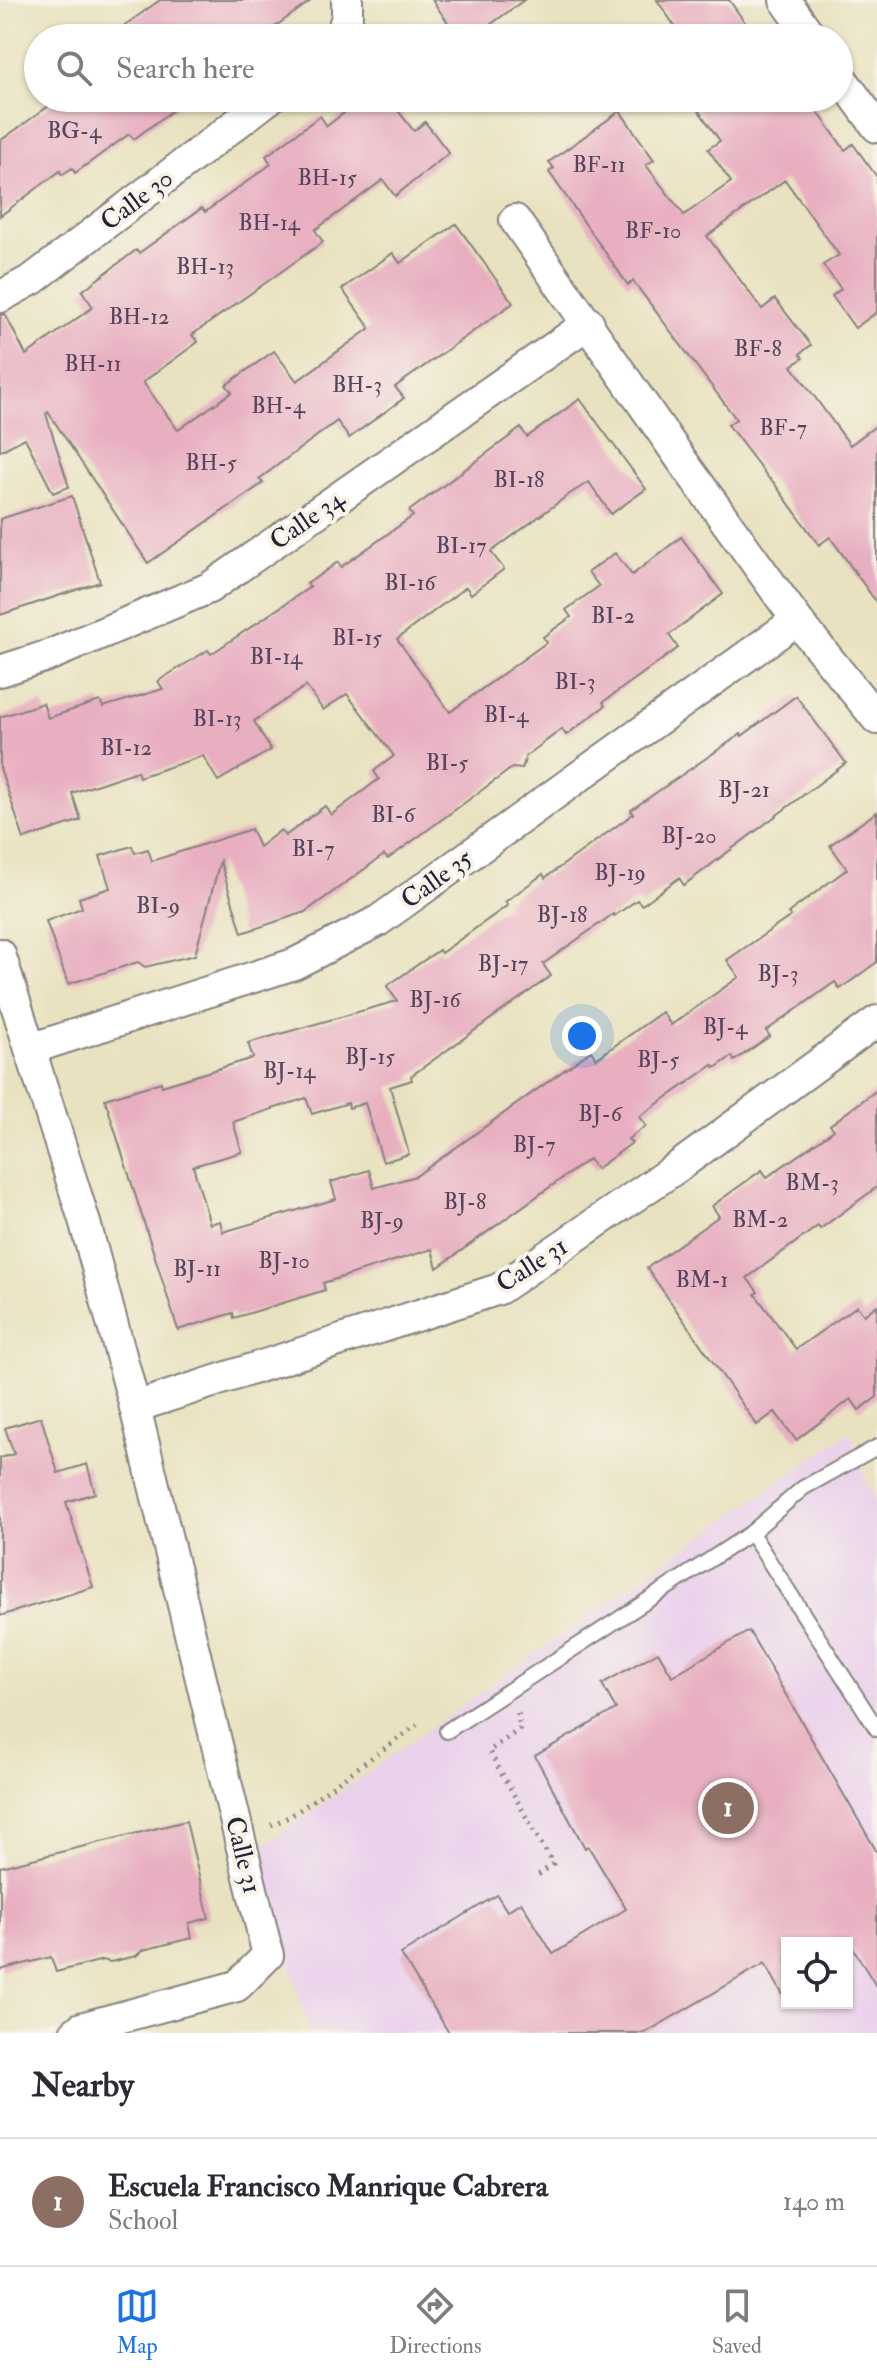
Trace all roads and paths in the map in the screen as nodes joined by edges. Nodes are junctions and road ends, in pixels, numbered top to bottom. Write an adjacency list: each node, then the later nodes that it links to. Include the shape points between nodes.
1 (347, 0): 3 (street)
2 (785, 0): 4 (street)
3 (345, 24)
4 (802, 24)
5 (853, 91): 7 (street)
6 (252, 112): 9 (street, Calle 30, via 33,279)
7 (874, 116)
8 (515, 220): 10 (street)
9 (0, 297)
10 (589, 323): 11 (street); 12 (street, Calle 34, via 209,588)
11 (797, 620): 13 (street); 16 (street, Calle 35, via 378,921 294,964)
12 (0, 671)
13 (877, 719)
14 (0, 954): 16 (street, Calle 31)
15 (877, 1021): 17 (street, Calle 31, via 499,1289)
16 (30, 1049): 17 (street, Calle 31)
17 (135, 1407): 24 (street, Calle 31, via 268,1955 237,1986)
18 (877, 1447): 19 (lane, via 803,1488)
19 (751, 1533): 20 (lane); 21 (lane)
20 (515, 1688): 22 (lane); 23 (path, via 520,1729 489,1751 553,1864)
21 (877, 1729)
22 (447, 1731)
23 (534, 1878)
24 (75, 2033)

